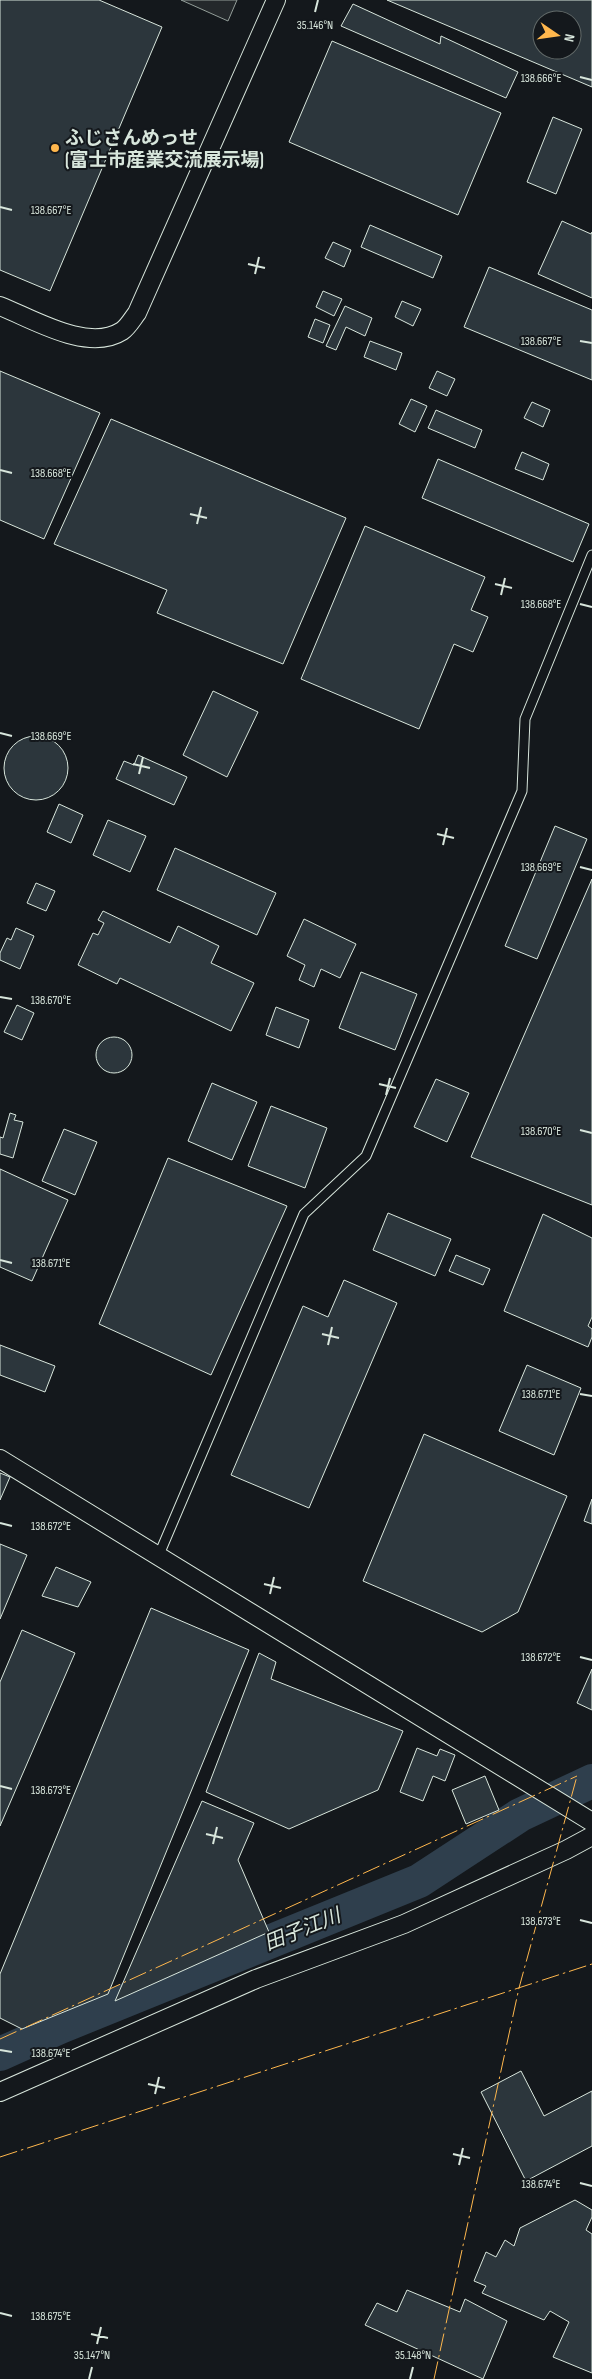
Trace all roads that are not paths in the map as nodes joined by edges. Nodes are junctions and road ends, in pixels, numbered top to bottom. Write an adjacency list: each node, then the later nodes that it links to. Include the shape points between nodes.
1 (276, 0): 2 (street, via 137,312 124,330 108,337 91,339)
2 (0, 306)
3 (592, 555): 5 (lane, via 525,719 522,791 366,1156 304,1214)
4 (0, 1458): 5 (street)
5 (158, 1557): 6 (street)
6 (592, 1822)
7 (592, 1836): 8 (street, via 404,1924 256,1979)
8 (0, 2092)

